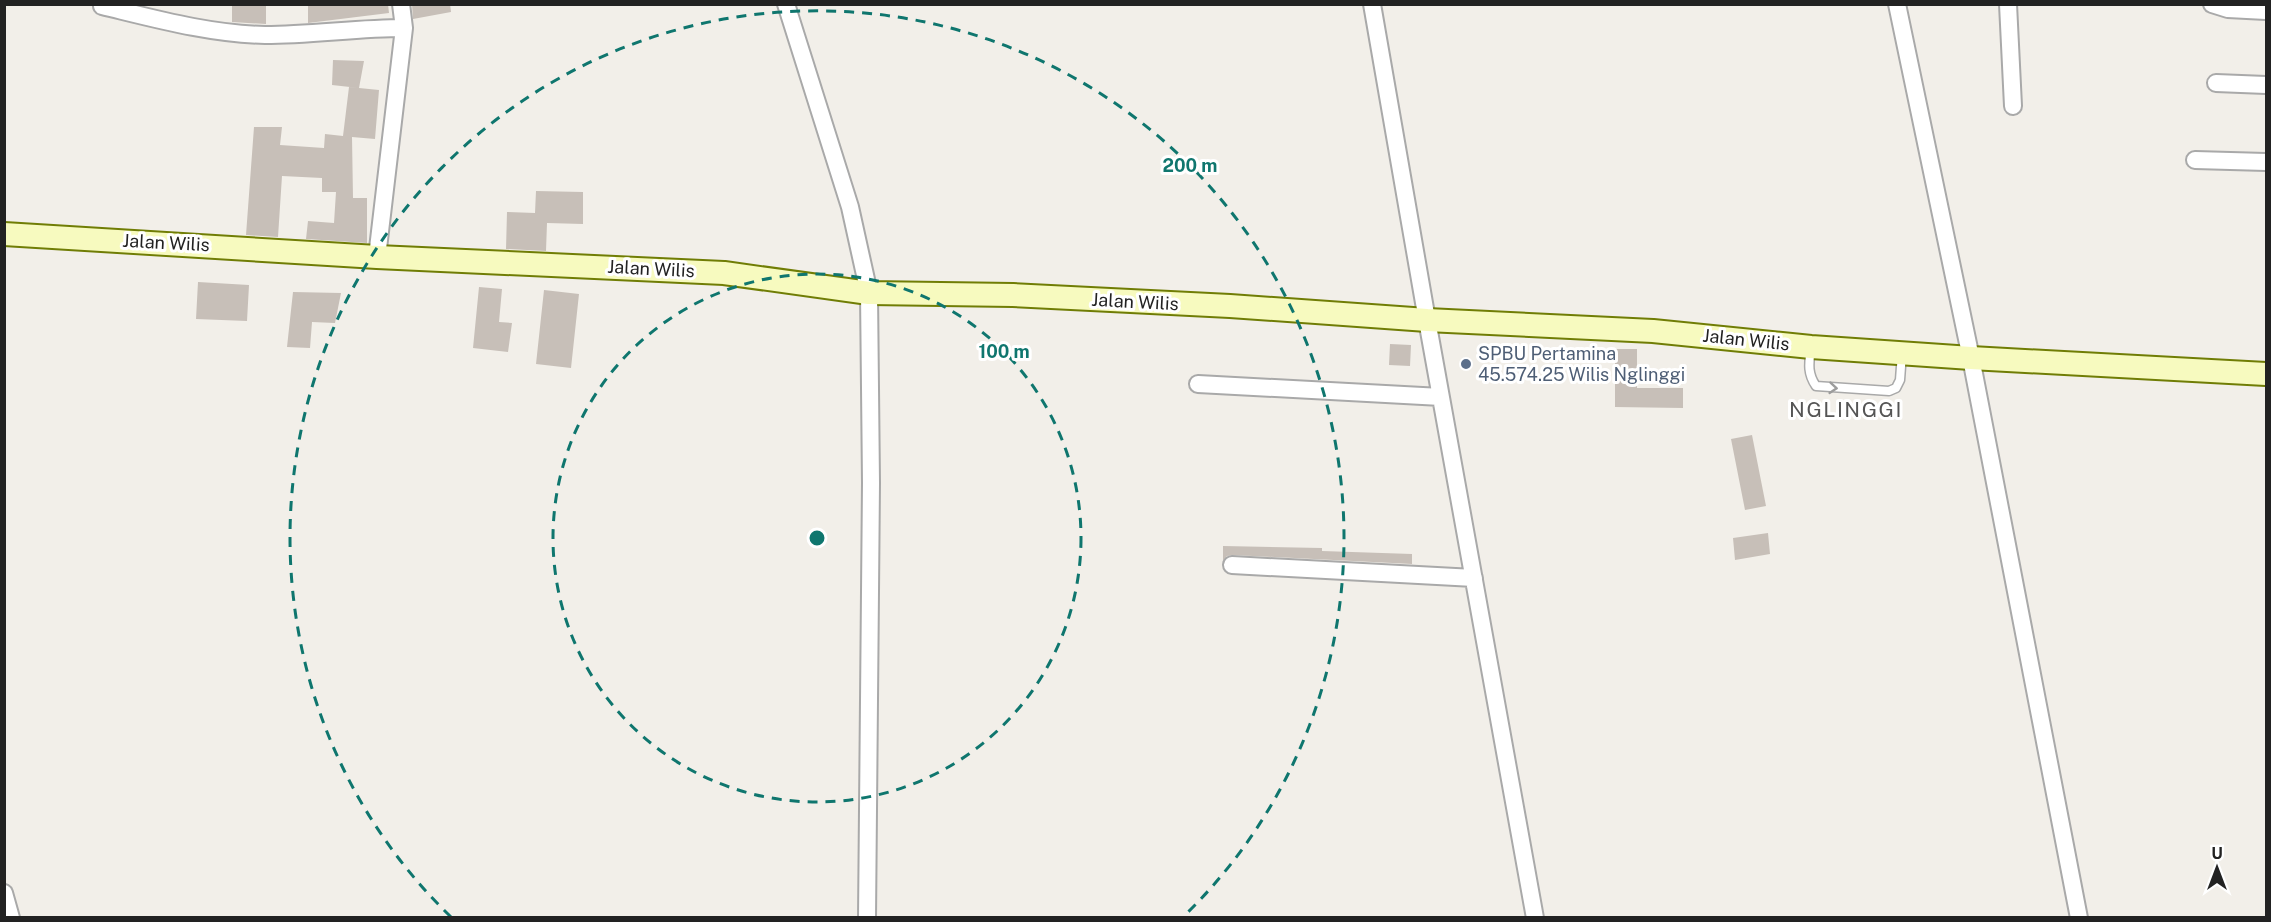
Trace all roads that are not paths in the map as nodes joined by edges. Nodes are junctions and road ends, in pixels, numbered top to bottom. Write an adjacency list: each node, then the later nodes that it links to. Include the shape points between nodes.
1 (401, 4): 9 (street)
2 (786, 4): 17 (street, via 850,207)
3 (1372, 4): 18 (street)
4 (1897, 4): 21 (street)
5 (2008, 4): 12 (street)
6 (2212, 4): 8 (street)
7 (102, 6): 9 (street, via 228,33 266,35)
8 (2266, 11)
9 (404, 28): 16 (street)
10 (2216, 83): 11 (street)
11 (2266, 85)
12 (2013, 106)
13 (2195, 160): 14 (street)
14 (2266, 162)
15 (4, 234): 16 (main road, Jalan Wilis)
16 (377, 257): 17 (main road, Jalan Wilis, via 724,273)
17 (869, 293): 18 (main road, Jalan Wilis, via 1013,295); 29 (street)
18 (1427, 320): 19 (main road, Jalan Wilis, via 1653,331); 24 (street)
19 (1812, 347): 20 (main road, Jalan Wilis); 20 (lane, one-way to 20, via 1810,378 1816,386 1836,388 1896,388)
20 (1902, 353): 21 (main road, Jalan Wilis)
21 (1971, 358): 22 (main road, Jalan Wilis); 31 (street)
22 (2266, 374)
23 (1198, 384): 24 (street)
24 (1441, 397): 26 (street)
25 (1232, 565): 26 (street)
26 (1474, 578): 30 (street)
27 (4, 893): 28 (street)
28 (11, 918)
29 (867, 918)
30 (1535, 918)
31 (2079, 918)

